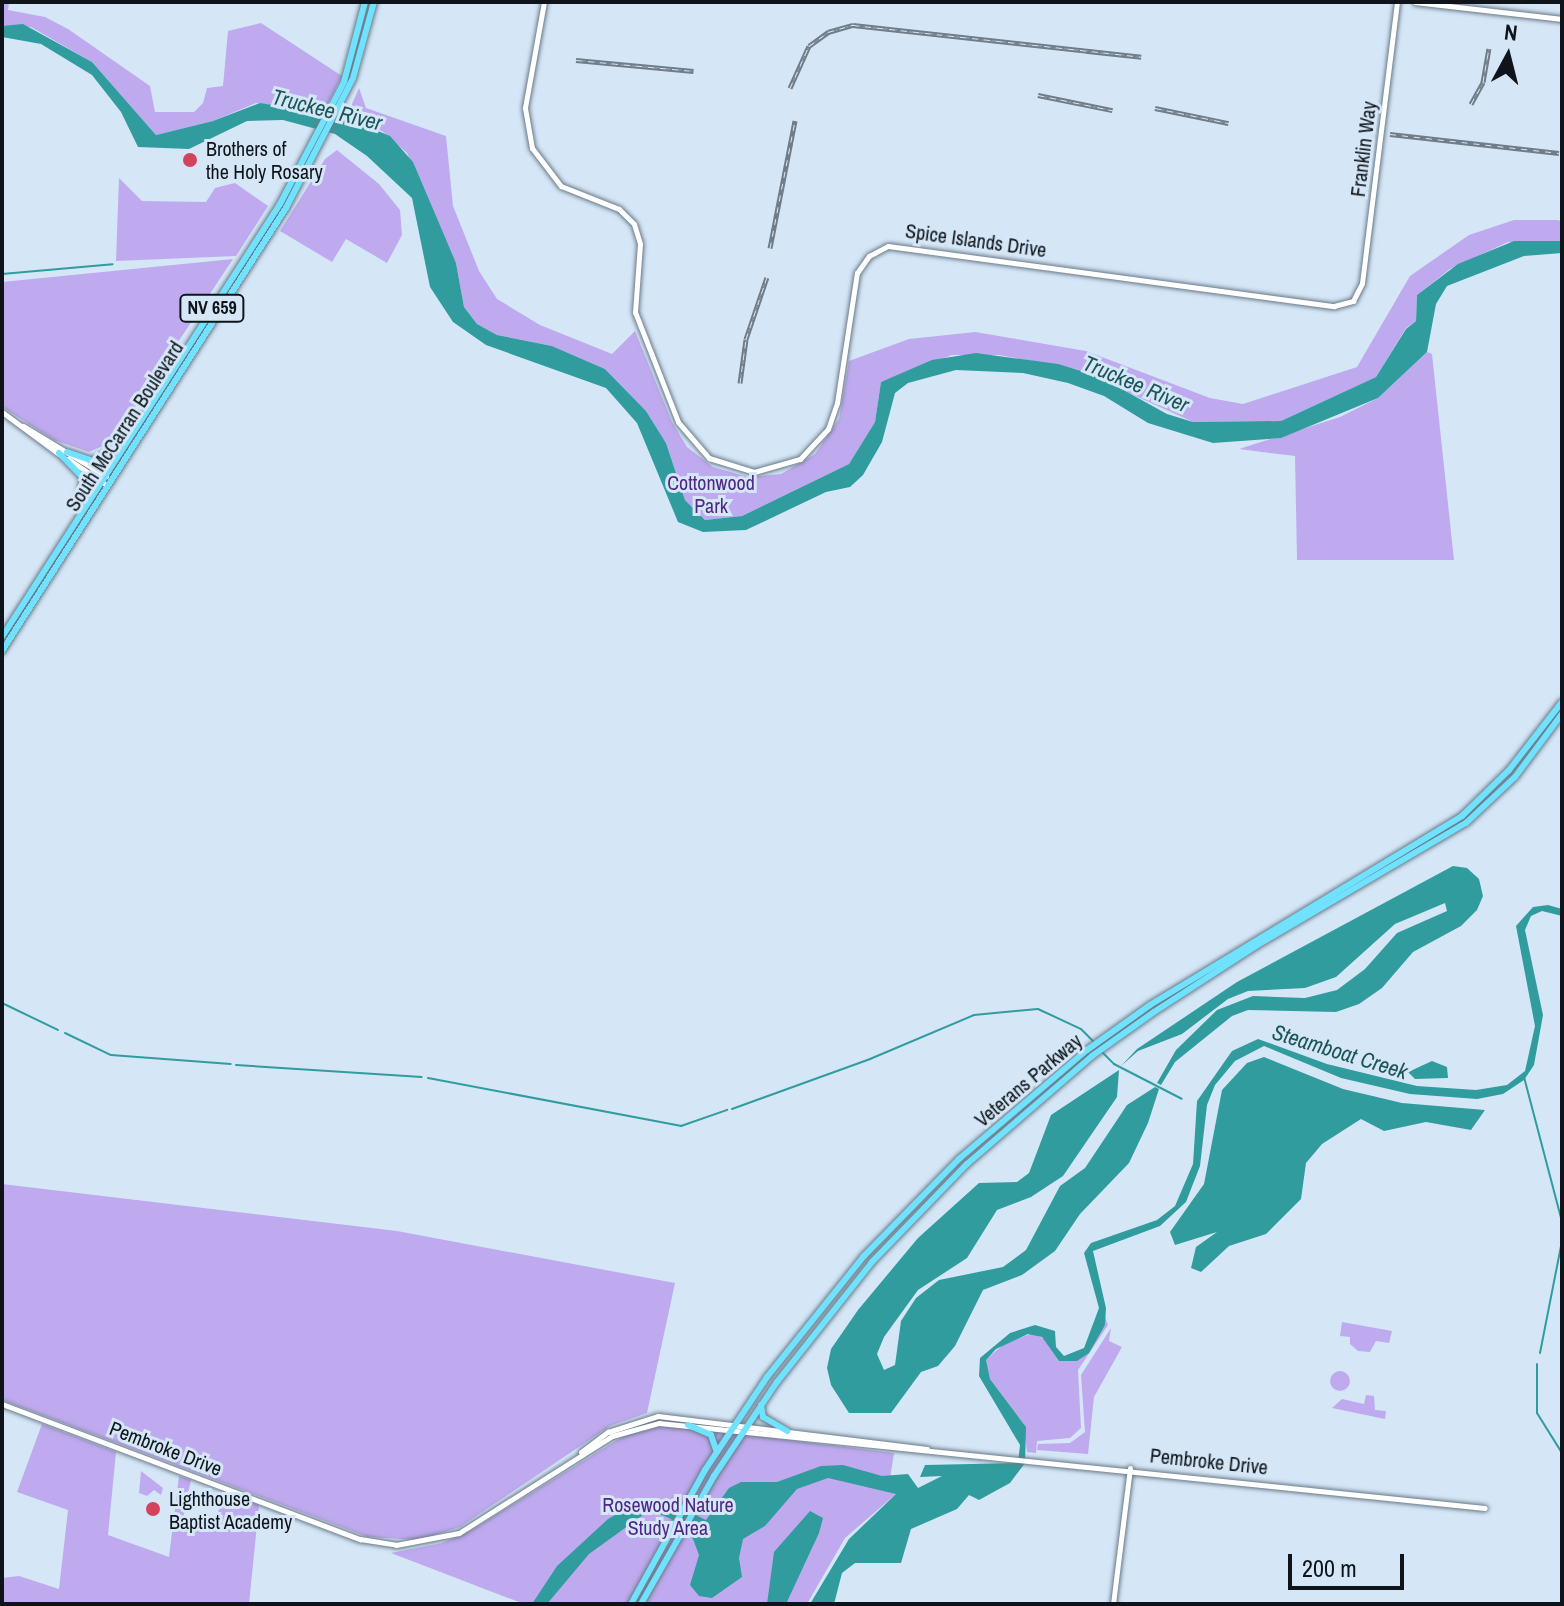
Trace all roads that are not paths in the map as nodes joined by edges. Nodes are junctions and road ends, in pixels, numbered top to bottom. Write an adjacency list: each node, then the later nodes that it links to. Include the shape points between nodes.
1 (365, 2): 7 (main road, South McCarran Boulevard / NV 659, via 356,50)
2 (374, 2): 7 (main road, South McCarran Boulevard / NV 659, via 360,61)
3 (544, 2): 9 (street, Spice Islands Drive, via 525,108 532,148 561,186 619,209 634,224 640,244 637,319 685,434 703,454 727,467 754,472 781,467 806,455 824,435 837,403 857,273 869,256 888,246 1334,306)
4 (1397, 2): 9 (street, Franklin Way)
5 (1415, 2): 6 (street)
6 (1562, 19)
7 (337, 104): 8 (main road, South McCarran Boulevard / NV 659)
8 (269, 228): 12 (main road, South McCarran Boulevard / NV 659); 15 (main road, South McCarran Boulevard / NV 659)
9 (1356, 299)
10 (2, 412): 11 (street)
11 (22, 425): 13 (street); 14 (street)
12 (124, 441): 13 (main road, via 93,461); 15 (main road, South McCarran Boulevard / NV 659)
13 (67, 452): 15 (street)
14 (59, 453): 15 (street); 16 (main road, via 83,478)
15 (104, 479): 16 (main road, South McCarran Boulevard / NV 659); 18 (main road, South McCarran Boulevard / NV 659)
16 (77, 516): 17 (main road, South McCarran Boulevard / NV 659)
17 (4, 634): 18 (main road, South McCarran Boulevard)
18 (2, 649)
19 (1562, 702): 21 (main road, Veterans Parkway, via 1509,770 1437,834 1253,938)
20 (1562, 714): 21 (main road, Veterans Parkway, via 1515,777 1466,823)
21 (1109, 1038): 22 (main road, Veterans Parkway)
22 (1090, 1053): 24 (main road, Veterans Parkway, via 920,1211 837,1305); 26 (main road, Veterans Parkway, via 912,1205 811,1320)
23 (2, 1404): 31 (street, Pembroke Drive, via 384,1545 423,1544 459,1533)
24 (761, 1404): 27 (main road, Veterans Parkway); 28 (main road, via 763,1417)
25 (688, 1425): 26 (street, Pembroke Drive); 30 (main road, via 711,1435); 31 (street, Pembroke Drive, via 641,1425)
26 (732, 1428): 27 (street, Pembroke Drive); 30 (main road, Veterans Parkway); 31 (street, Pembroke Drive, via 647,1418 608,1432)
27 (745, 1429): 28 (street, Pembroke Drive); 29 (street, Pembroke Drive); 35 (main road, Veterans Parkway)
28 (787, 1431): 29 (street, Pembroke Drive)
29 (930, 1451): 32 (street, Pembroke Drive)
30 (717, 1452): 34 (main road, Veterans Parkway)
31 (578, 1456)
32 (1130, 1468): 33 (street, Pembroke Drive); 36 (street)
33 (1485, 1508)
34 (631, 1604)
35 (641, 1604)
36 (1113, 1604)

